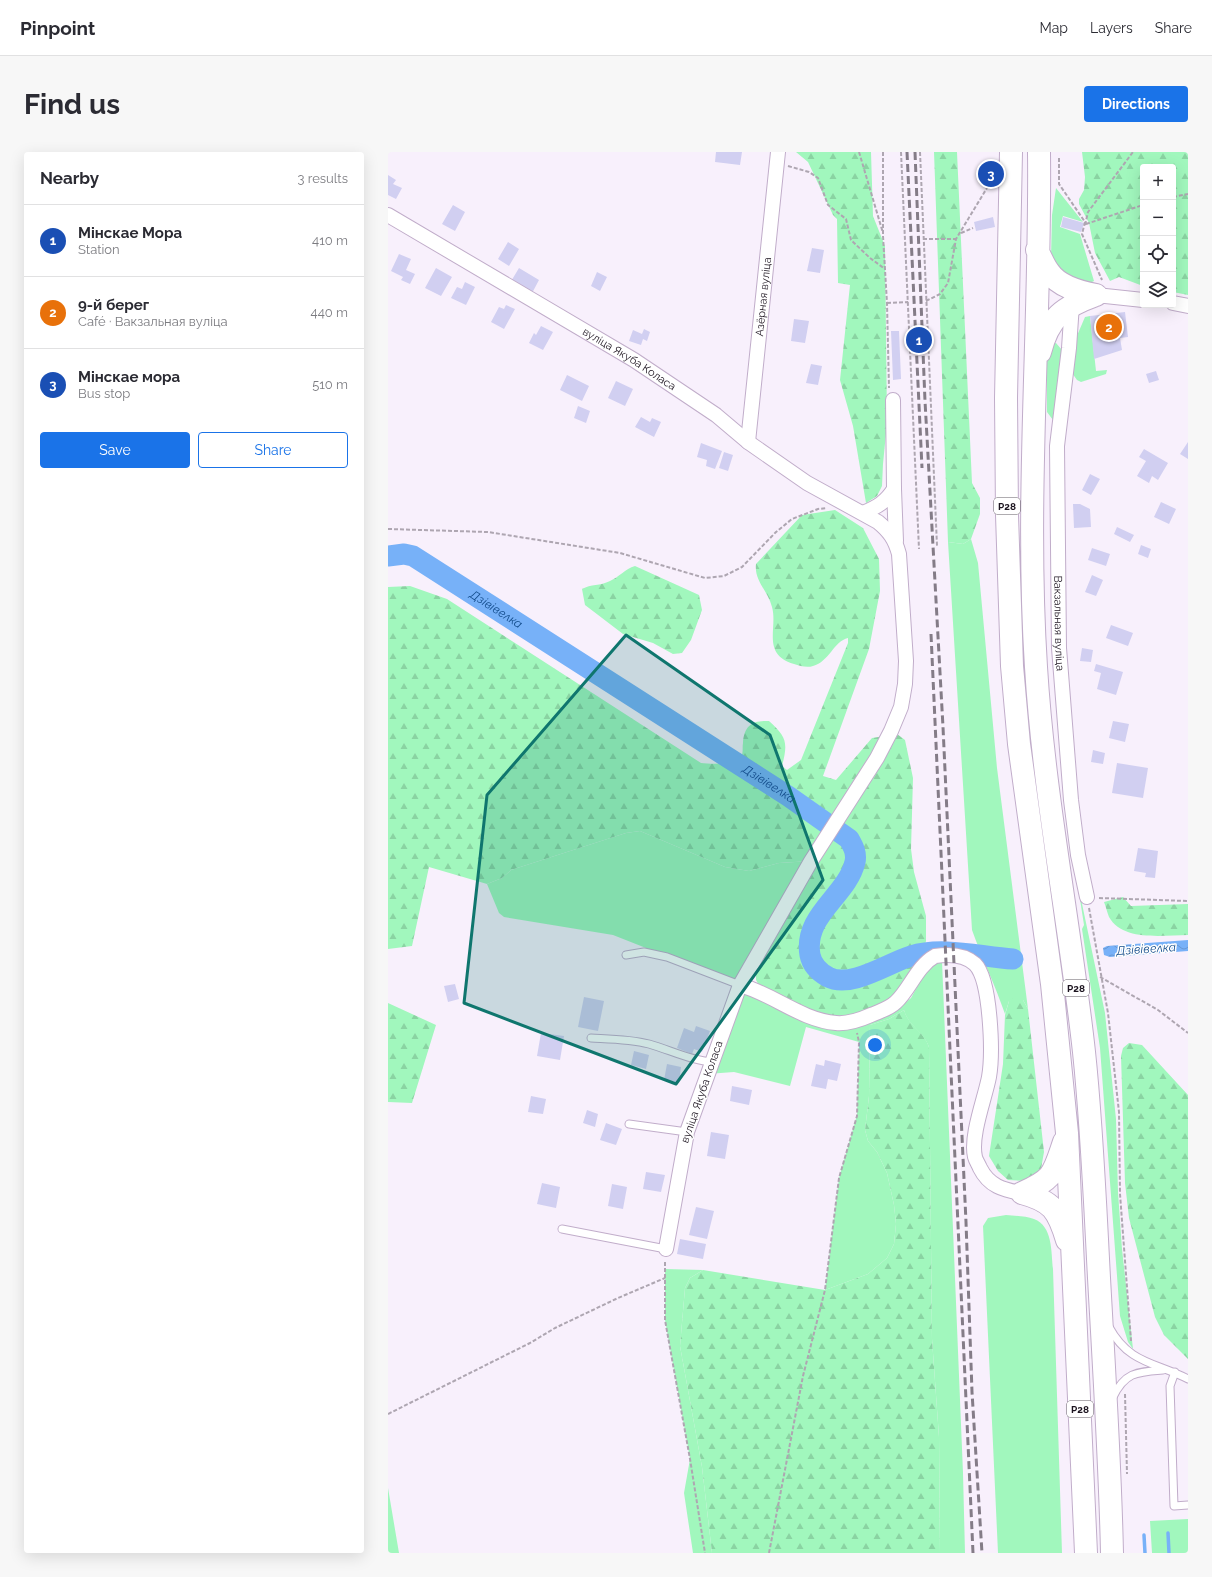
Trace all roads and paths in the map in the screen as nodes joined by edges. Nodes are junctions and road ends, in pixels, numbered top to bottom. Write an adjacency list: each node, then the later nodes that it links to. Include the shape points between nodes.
1 (859, 152): 18 (path)
2 (883, 152): 18 (path)
3 (901, 152): 27 (path)
4 (920, 152): 19 (path)
5 (1011, 152): 52 (highway, Р28, via 1006,515 1012,666 1019,744 1052,984)
6 (1134, 152): 14 (path, via 1088,212)
7 (1049, 155): 16 (path, via 1059,184 1085,222); 21 (highway, Р28)
8 (778, 157): 22 (path, via 818,178 828,205 846,219 851,240); 33 (street, Азёрная вуліца)
9 (991, 167): 17 (path, via 990,183)
10 (1188, 194): 11 (path)
11 (1176, 196)
12 (1140, 206): 14 (path)
13 (388, 215): 33 (street, вуліца Якуба Коласа, via 634,360 716,415)
14 (1086, 224): 16 (path)
15 (972, 228): 17 (path)
16 (1083, 228): 23 (path, via 1082,234)
17 (960, 234): 20 (path)
18 (884, 236): 22 (path)
19 (923, 239): 20 (path); 25 (path)
20 (956, 239): 25 (path, via 948,283 940,294)
21 (1037, 249): 23 (highway, via 1049,273 1056,280 1078,291); 31 (highway, Р28)
22 (885, 270): 26 (path)
23 (1103, 296): 24 (street); 28 (highway)
24 (1140, 300)
25 (926, 301): 39 (path)
26 (887, 302): 27 (path); 32 (path, via 888,387)
27 (908, 302): 40 (path)
28 (1072, 304): 31 (highway, via 1057,317 1045,334); 41 (street, Вакзальная вуліца, via 1057,446 1059,648 1070,800 1078,855)
29 (1176, 304): 30 (street)
30 (1188, 306)
31 (1034, 375): 58 (highway, Р28, via 1035,664 1048,802 1074,967 1084,1054)
32 (893, 400): 34 (street, вуліца Якуба Коласа)
33 (748, 442): 35 (street, вуліца Якуба Коласа, via 807,483)
34 (894, 489): 36 (street, via 880,505); 38 (street, вуліца Якуба Коласа)
35 (848, 506): 36 (street, вуліца Якуба Коласа); 37 (path, via 818,509 792,519 742,567 724,576 704,578 620,553 488,532)
36 (863, 512): 38 (street, вуліца Якуба Коласа, via 888,530)
37 (388, 529)
38 (896, 541): 45 (street, вуліца Якуба Коласа, via 906,661 901,707 877,758 824,840)
39 (937, 546)
40 (919, 549)
41 (1088, 897): 42 (path); 44 (path)
42 (1188, 901)
43 (626, 955): 45 (lane, via 644,952 668,957)
44 (1100, 977): 47 (path, via 1158,1010); 59 (path, via 1108,1014 1119,1112 1120,1194)
45 (740, 985): 46 (street, via 808,1016 837,1023); 49 (street, вуліца Якуба Коласа)
46 (854, 1020): 53 (street, via 896,1002 922,967 935,956 960,956 980,970 986,994 991,1052 989,1076 975,1143 975,1157 986,1179 994,1186); 69 (path, via 859,1042 857,1116 839,1178 825,1290 803,1376)
47 (1188, 1033)
48 (591, 1038): 49 (lane, via 627,1039 697,1061)
49 (711, 1062): 51 (street, вуліца Якуба Коласа)
50 (629, 1124): 51 (lane)
51 (687, 1132): 55 (street, вуліца Якуба Коласа)
52 (1067, 1133): 53 (highway, via 1055,1168 1048,1179 1040,1186); 56 (highway, Р28)
53 (1022, 1193): 56 (highway, via 1039,1197 1049,1203 1057,1213)
54 (562, 1229): 55 (lane)
55 (666, 1249): 57 (path)
56 (1074, 1265): 70 (highway, Р28)
57 (665, 1278): 65 (path, via 555,1328); 68 (path, via 665,1320)
58 (1101, 1313): 59 (lane, via 1120,1344); 64 (highway, Р28)
59 (1132, 1355): 60 (lane)
60 (1163, 1370): 61 (lane); 62 (lane, via 1136,1372)
61 (1175, 1372): 63 (lane); 67 (lane, via 1170,1386 1174,1506)
62 (1125, 1379): 64 (lane); 66 (path)
63 (1188, 1379)
64 (1106, 1411): 71 (highway, Р28)
65 (388, 1414)
66 (1127, 1474)
67 (1188, 1505)
68 (704, 1553)
69 (769, 1553)
70 (1086, 1553)
71 (1112, 1553)

